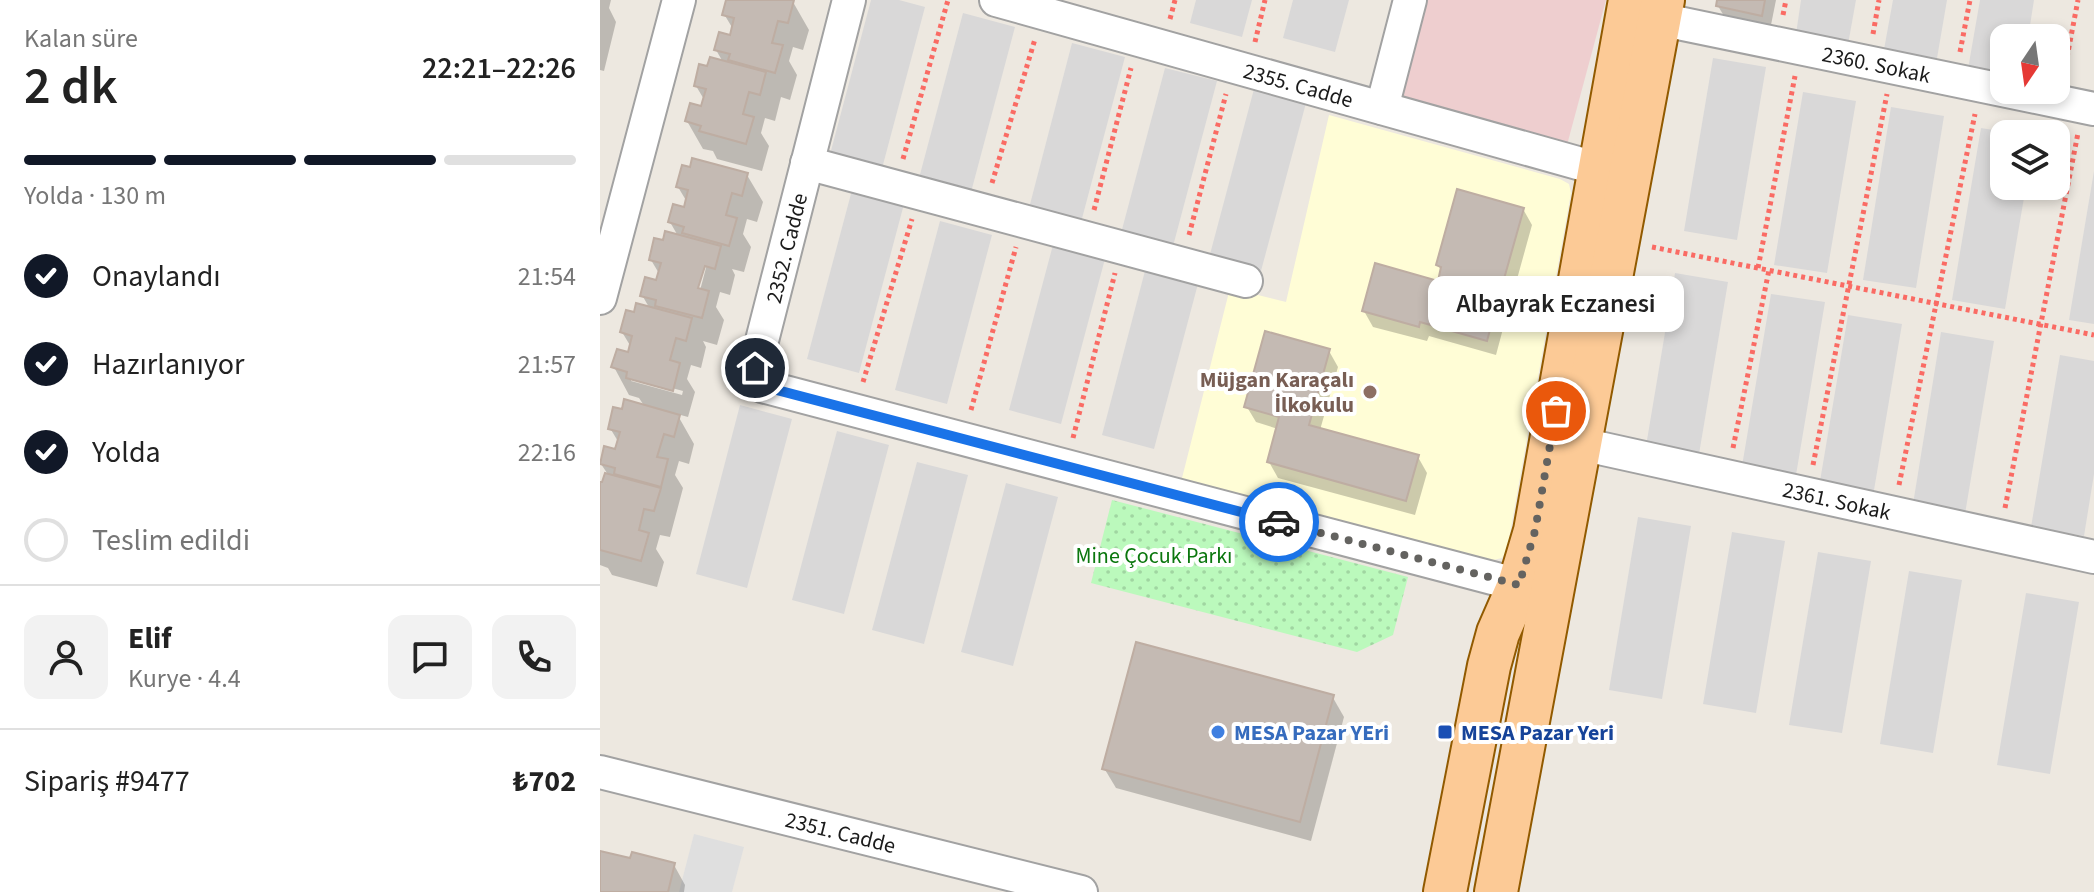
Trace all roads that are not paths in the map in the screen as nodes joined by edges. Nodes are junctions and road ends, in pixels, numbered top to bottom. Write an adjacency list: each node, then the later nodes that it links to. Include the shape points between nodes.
1 (679, 0): 11 (street)
2 (849, 0): 8 (street, 2352. Cadde)
3 (996, 0): 7 (street, 2355. Cadde)
4 (1410, 0): 7 (street)
5 (1651, 6): 6 (street, 2360. Sokak, via 1800,49); 9 (main road); 12 (main road, via 1618,240)
6 (2078, 106)
7 (1382, 108): 9 (street, 2355. Cadde)
8 (807, 163): 10 (street); 14 (street, 2352. Cadde, via 755,368 762,386)
9 (1599, 169): 14 (main road, via 1535,531)
10 (1246, 281)
11 (600, 298)
12 (1581, 444): 13 (street, 2361. Sokak); 18 (main road)
13 (2094, 557)
14 (1519, 585): 17 (main road, via 1489,666)
15 (600, 772): 16 (street, 2351. Cadde)
16 (1081, 892)
17 (1445, 892)
18 (1496, 892)

